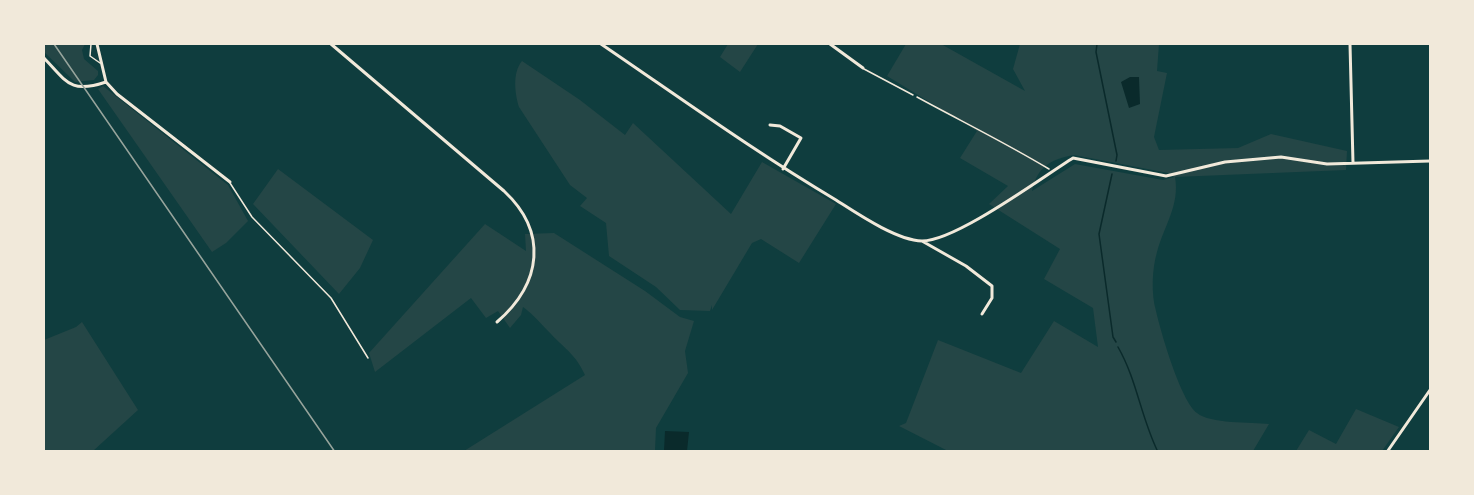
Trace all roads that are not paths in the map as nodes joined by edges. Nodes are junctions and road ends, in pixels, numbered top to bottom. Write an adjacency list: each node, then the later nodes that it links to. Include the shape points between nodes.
1 (91, 44): 8 (lane, via 90,56)
2 (97, 44): 8 (street)
3 (331, 44): 19 (street, via 504,191 527,218 532,232 533,267 520,295)
4 (601, 44): 15 (street)
5 (830, 44): 9 (street)
6 (1350, 44): 14 (street)
7 (44, 58): 10 (street, via 73,87)
8 (101, 63): 10 (street)
9 (863, 68): 11 (lane)
10 (106, 82): 16 (street)
11 (914, 95)
12 (770, 125): 15 (street, via 801,138)
13 (1431, 161): 14 (street)
14 (1353, 163): 17 (street, via 1327,164 1281,157 1225,162 1166,176 1072,158 966,228)
15 (783, 169): 17 (street, via 870,221)
16 (230, 182): 20 (lane, via 252,218 331,298)
17 (922, 241): 18 (street, via 992,286 992,298)
18 (982, 314)
19 (497, 322)
20 (368, 358)
21 (1431, 390): 22 (street)
22 (1387, 452)

